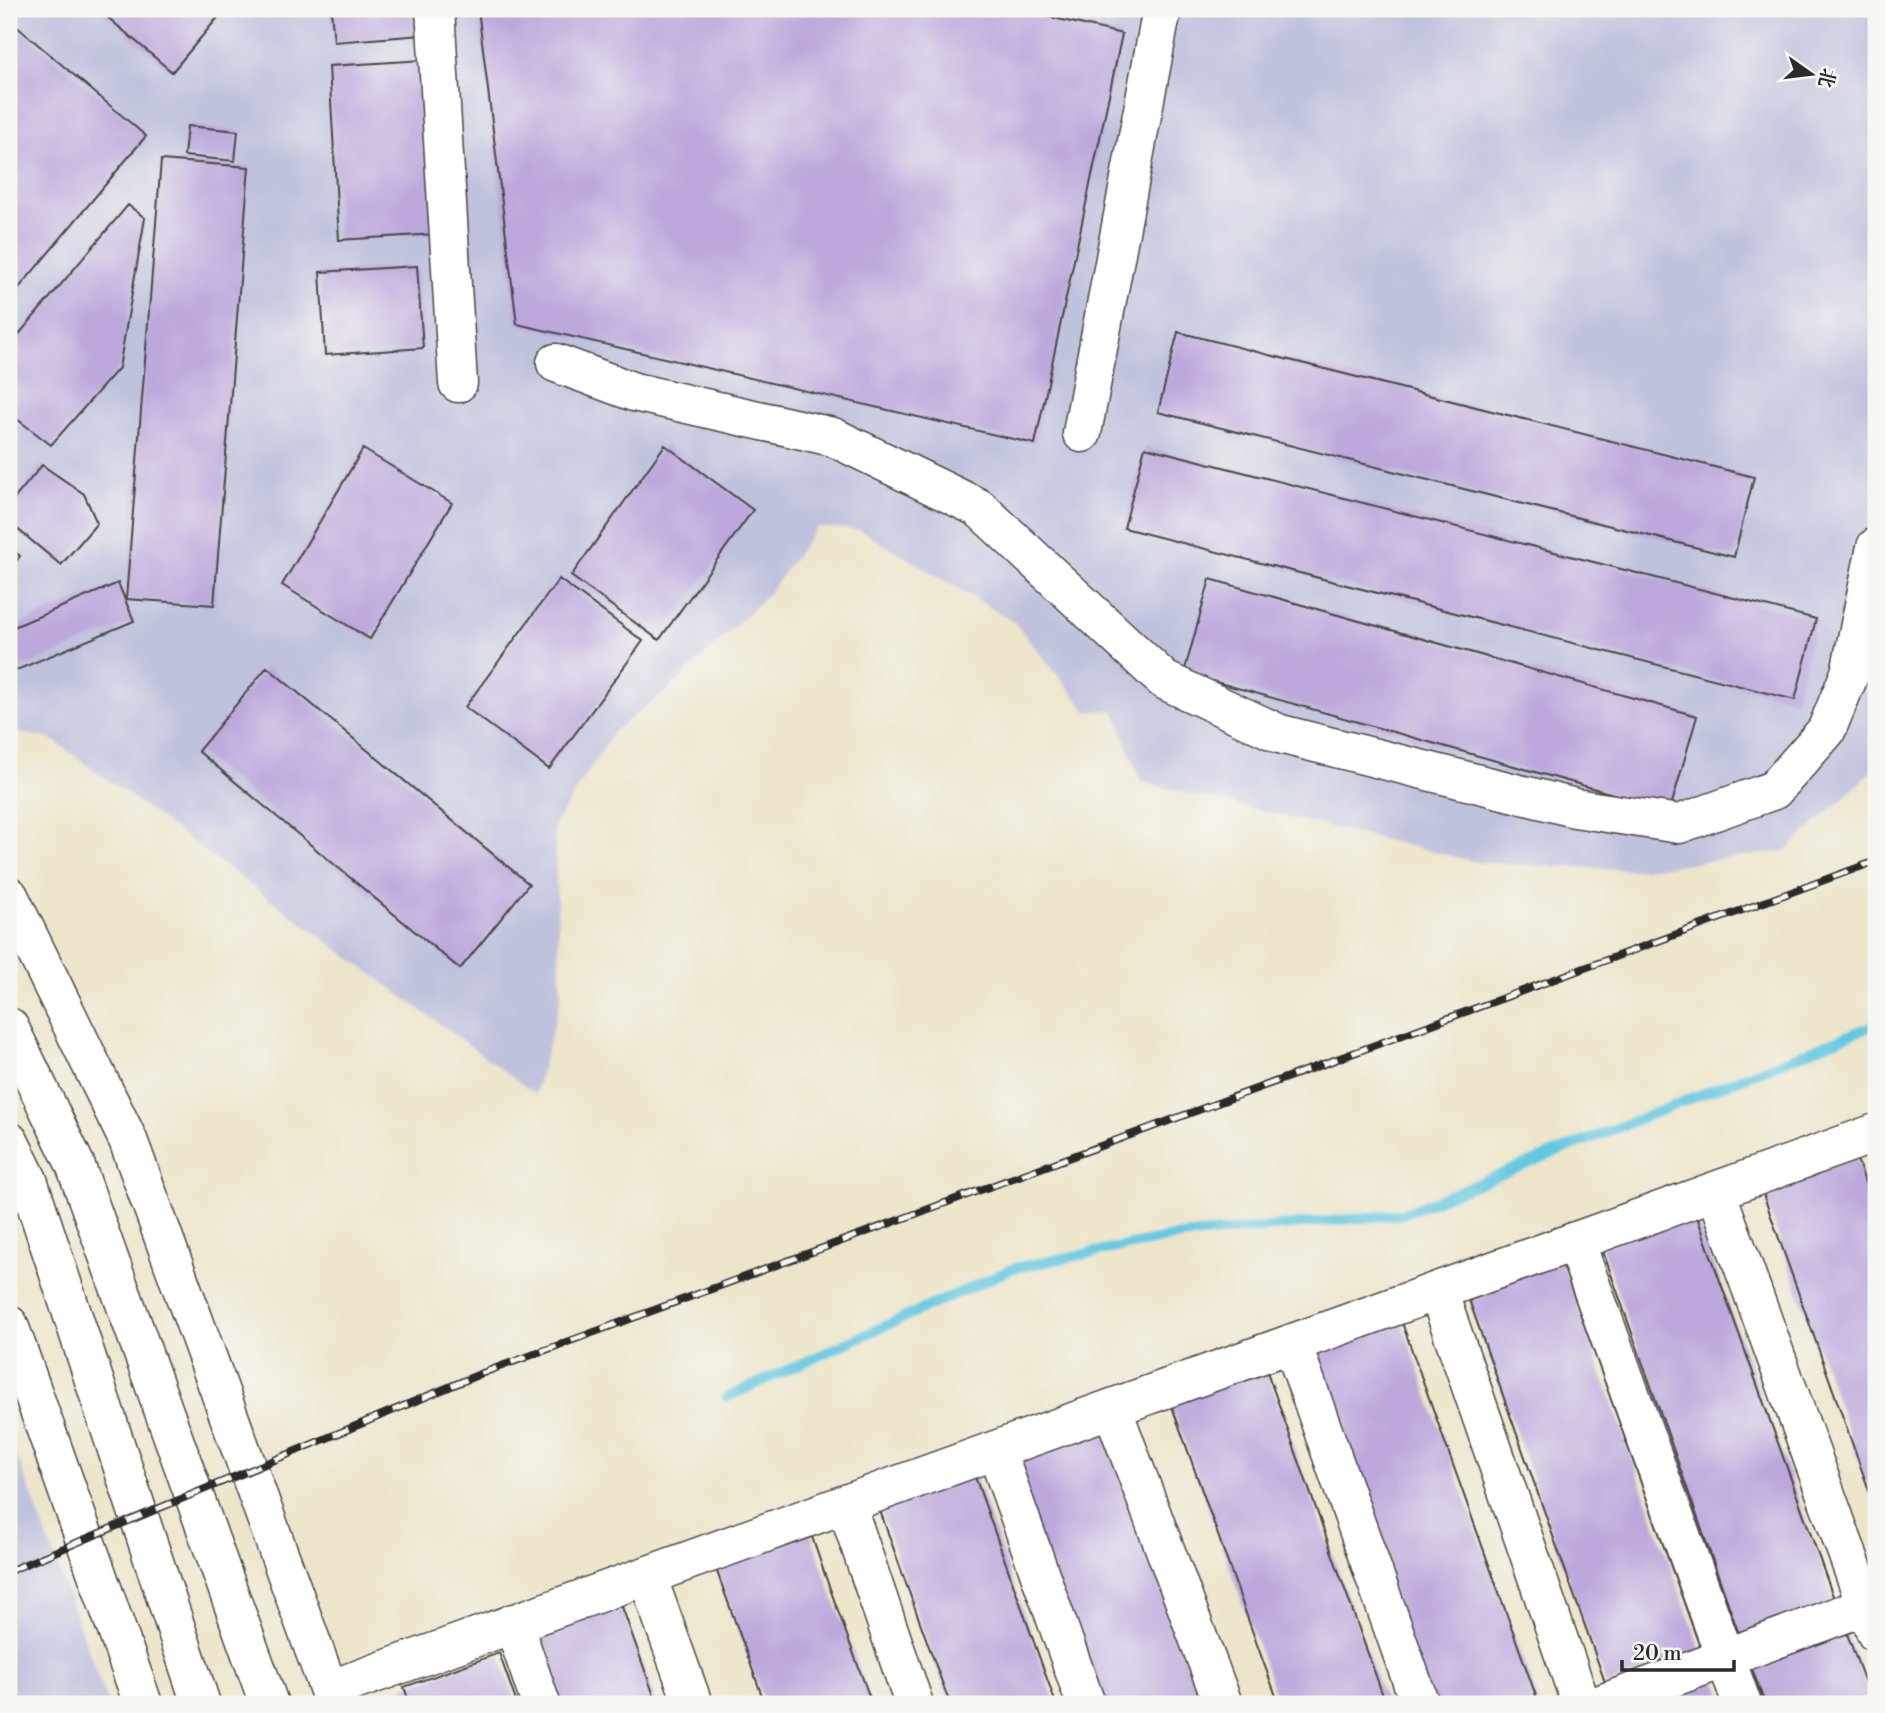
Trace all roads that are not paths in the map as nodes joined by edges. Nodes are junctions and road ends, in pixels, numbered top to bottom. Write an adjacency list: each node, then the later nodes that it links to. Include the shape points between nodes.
1 (435, 9): 4 (street)
2 (1162, 9): 5 (street)
3 (556, 363): 6 (street, via 634,392 833,437 979,508 1164,680 1280,734 1575,808 1679,824 1774,790 1826,731 1850,673)
4 (457, 383)
5 (1082, 433)
6 (1876, 547)
7 (9, 896): 23 (street, via 128,1140)
8 (9, 1027): 26 (street, via 75,1164)
9 (9, 1141): 25 (street, via 28,1180)
10 (1874, 1142): 11 (street)
11 (1716, 1191): 12 (street); 20 (street)
12 (1575, 1241): 13 (street); 22 (street)
13 (1438, 1291): 15 (street); 33 (street)
14 (9, 1325): 24 (street)
15 (1292, 1343): 16 (street); 32 (street)
16 (1112, 1408): 17 (street); 31 (street)
17 (996, 1450): 18 (street); 30 (street)
18 (846, 1504): 19 (street); 29 (street)
19 (647, 1576): 21 (street); 28 (street)
20 (1873, 1614): 22 (street)
21 (513, 1623): 23 (street); 27 (street)
22 (1726, 1658): 34 (street); 35 (street)
23 (331, 1697)
24 (143, 1704)
25 (201, 1704)
26 (269, 1704)
27 (541, 1704)
28 (693, 1704)
29 (914, 1704)
30 (1086, 1704)
31 (1223, 1704)
32 (1420, 1704)
33 (1581, 1704)
34 (1601, 1704)
35 (1742, 1704)

